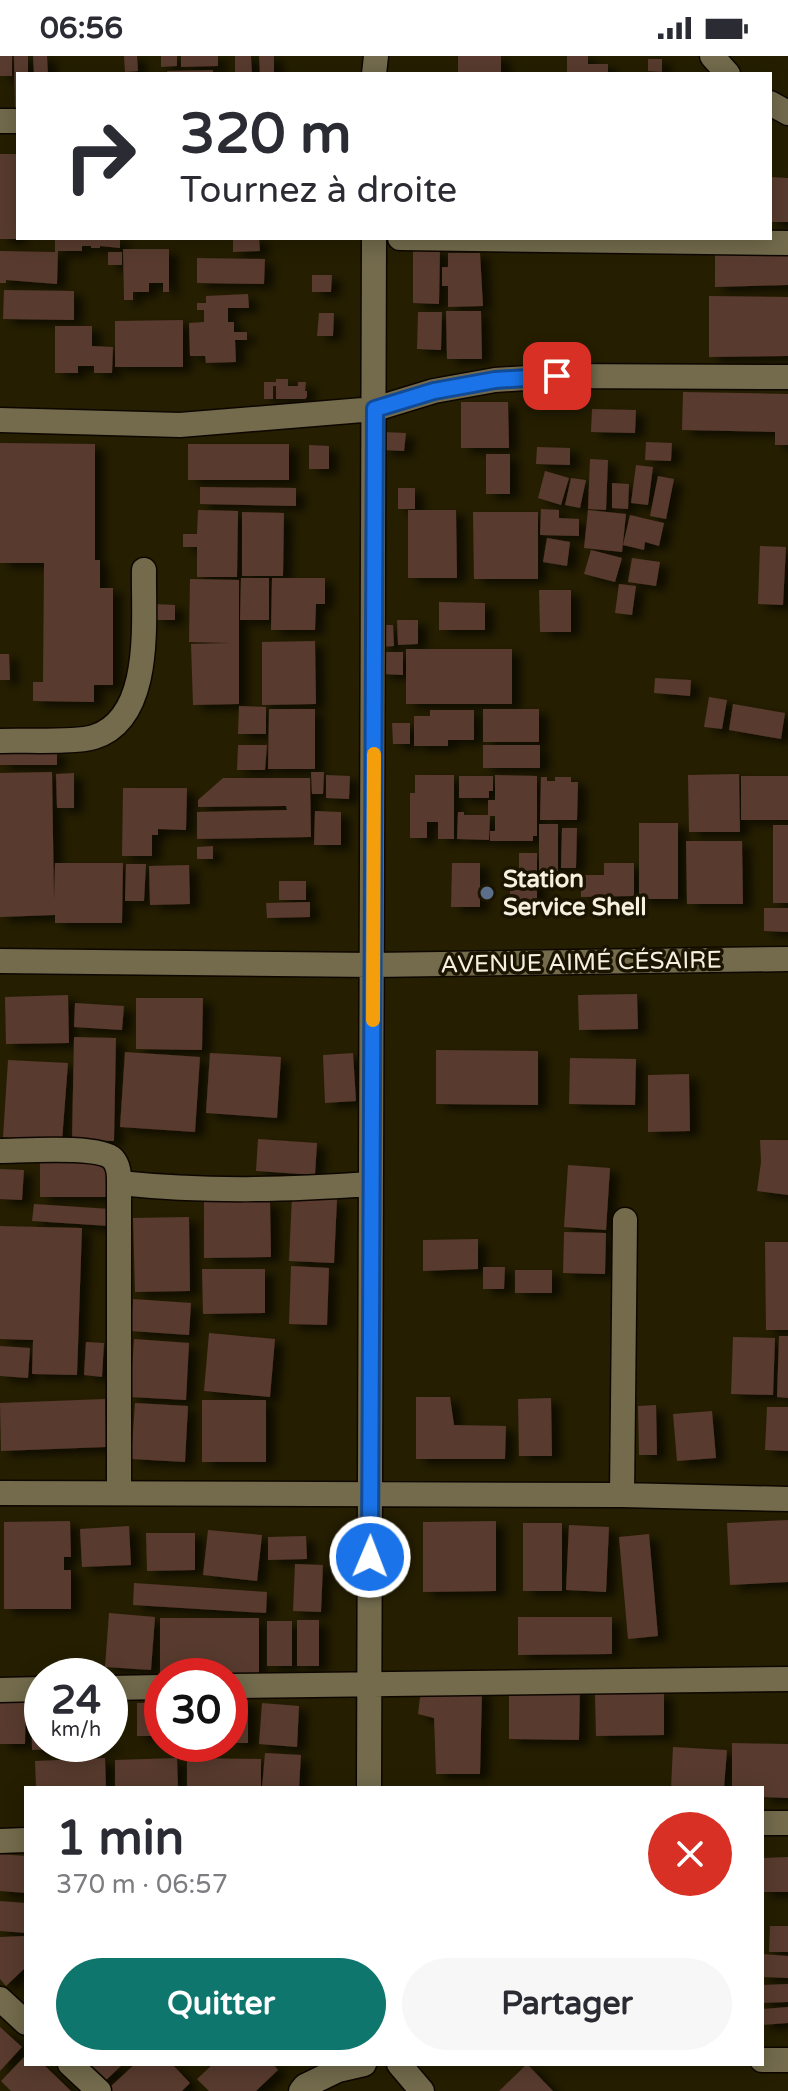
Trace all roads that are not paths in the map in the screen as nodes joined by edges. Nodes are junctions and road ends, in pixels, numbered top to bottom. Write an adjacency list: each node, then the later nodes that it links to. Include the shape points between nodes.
1 (712, 56): 2 (street)
2 (726, 72)
3 (374, 240): 7 (street)
4 (555, 240): 5 (street)
5 (788, 243)
6 (788, 377): 7 (street, via 495,380)
7 (375, 409): 8 (street, via 180,425); 13 (street)
8 (0, 420)
9 (144, 570): 10 (street, via 141,672 131,705 115,727 92,738)
10 (0, 741)
11 (788, 959): 13 (street, AVENUE AIMÉ CÉSAIRE)
12 (0, 961): 13 (street, AVENUE AIMÉ CÉSAIRE)
13 (373, 965): 16 (street)
14 (0, 1151): 15 (street, via 106,1155 119,1168)
15 (119, 1183): 16 (street, via 276,1191); 19 (street)
16 (371, 1184): 20 (street)
17 (625, 1220): 21 (street)
18 (0, 1493): 19 (street)
19 (119, 1493): 20 (street)
20 (371, 1495): 21 (street); 24 (street)
21 (622, 1495): 22 (street)
22 (788, 1499)
23 (788, 1679): 24 (street)
24 (369, 1683): 25 (street); 28 (street)
25 (248, 1686)
26 (24, 1689): 27 (street)
27 (0, 1690)
28 (369, 1786)
29 (764, 1823): 30 (street)
30 (788, 1823)
31 (24, 1840): 32 (street)
32 (0, 1841)
33 (0, 1999): 34 (street)
34 (24, 2021)
35 (764, 2060): 36 (street)
36 (788, 2060)
37 (72, 2066): 40 (street)
38 (355, 2066): 41 (street)
39 (401, 2066): 42 (street)
40 (99, 2091)
41 (301, 2091)
42 (422, 2091)

